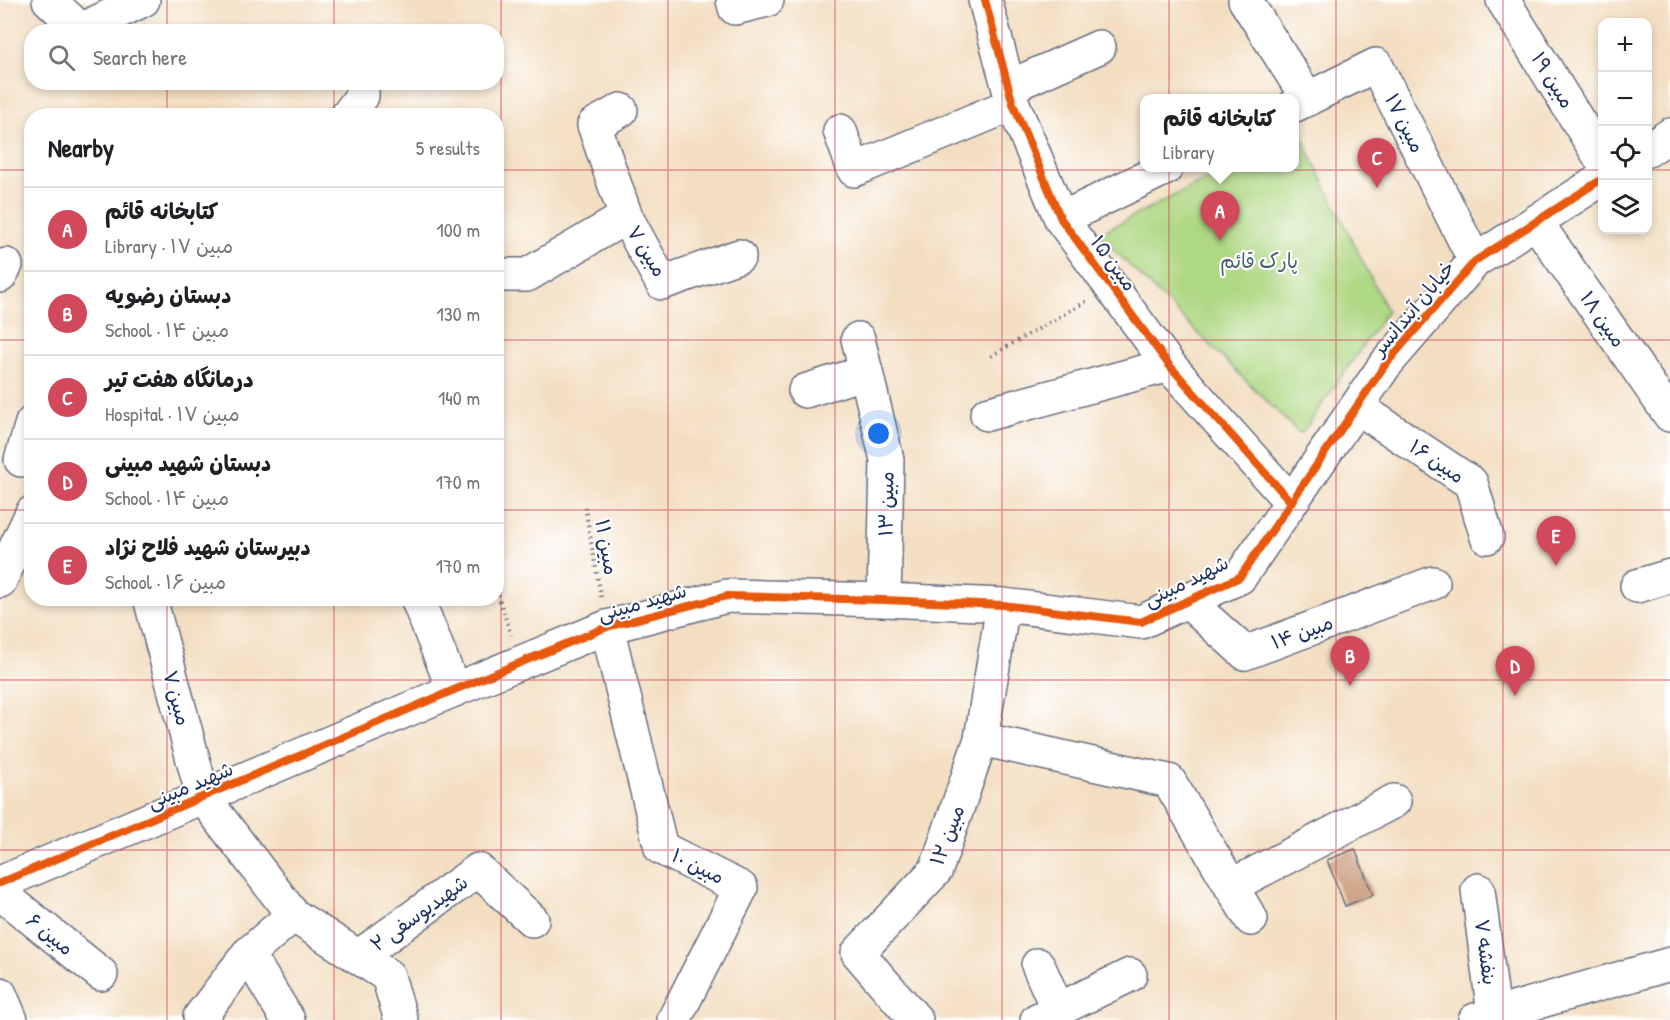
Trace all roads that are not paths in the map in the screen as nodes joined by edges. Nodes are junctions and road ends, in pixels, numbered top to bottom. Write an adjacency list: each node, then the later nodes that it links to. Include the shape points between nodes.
1 (49, 0): 8 (street)
2 (143, 0): 9 (street)
3 (733, 0): 4 (street, via 735,8)
4 (767, 0)
5 (985, 0): 13 (street, مبین ۱۵)
6 (1245, 0): 12 (street)
7 (1503, 0): 20 (street, مبین ۱۹)
8 (75, 24)
9 (93, 24)
10 (1099, 47): 13 (street)
11 (362, 90): 15 (street)
12 (1297, 94)
13 (1011, 96): 17 (street, via 854,170); 24 (street, مبین ۱۵)
14 (1301, 102): 27 (street, مبین ۱۷, via 1376,65)
15 (353, 108)
16 (621, 110): 23 (street, via 594,125)
17 (840, 131)
18 (1670, 135): 19 (street)
19 (1652, 147)
20 (1598, 154)
21 (1158, 172): 24 (street)
22 (1600, 180): 25 (street, خیابان آبندانسر)
23 (626, 218): 26 (street, مبین ۷, via 662,283); 28 (street, مبین ۷, via 527,275)
24 (1061, 219): 30 (street, مبین ۱۵)
25 (1536, 222): 27 (street, خیابان آبندانسر); 35 (street, مبین ۱۸)
26 (739, 256)
27 (1475, 261): 33 (street, خیابان آبندانسر, via 1385,365)
28 (504, 275)
29 (858, 339): 31 (street, مبین ۱۳)
30 (1169, 365): 34 (street); 38 (street, مبین ۱۵)
31 (866, 372): 32 (street); 45 (street, مبین ۱۳, via 887,460)
32 (805, 391)
33 (1357, 407): 38 (street, خیابان آبندانسر); 40 (street, مبین ۱۶, via 1471,483)
34 (987, 414)
35 (1670, 415)
36 (24, 444): 37 (street)
37 (18, 459)
38 (1291, 502): 46 (street, شهید مبینی, via 1240,577)
39 (24, 530): 42 (street)
40 (1486, 537)
41 (1670, 576): 44 (street)
42 (0, 581)
43 (1432, 584): 46 (street, مبین ۱۴, via 1245,653)
44 (1637, 586)
45 (884, 600): 47 (street, شهید مبینی); 50 (street, شهید مبینی, via 727,596)
46 (1187, 601): 47 (street, شهید مبینی, via 1141,622)
47 (1003, 605): 52 (street, مبین ۱۲)
48 (152, 606): 53 (street, مبین ۷)
49 (420, 606): 51 (street)
50 (607, 627): 51 (street, شهید مبینی); 75 (street, مبین ۱۰, via 661,848 741,888)
51 (454, 690): 53 (street, شهید مبینی)
52 (981, 739): 56 (street, via 1169,781); 76 (street, مبین ۱۲, via 936,870 858,952)
53 (203, 797): 55 (street, شهید مبینی); 59 (street)
54 (1394, 801): 56 (street)
55 (0, 883)
56 (1231, 885): 60 (street)
57 (1478, 890): 71 (street, بنفشه ۷)
58 (0, 893): 66 (street, مبین ۶)
59 (293, 915): 62 (street); 63 (street)
60 (1251, 919)
61 (532, 920): 63 (street, شهیدیوسفی ۲, via 478,870)
62 (248, 954): 70 (street); 73 (street)
63 (358, 957): 74 (street, via 388,976)
64 (1670, 964): 71 (street)
65 (1038, 965): 69 (street)
66 (101, 974)
67 (1130, 975): 69 (street)
68 (0, 994): 72 (street)
69 (1047, 1015)
70 (200, 1017)
71 (1484, 1017)
72 (11, 1020)
73 (288, 1020)
74 (400, 1020)
75 (674, 1020)
76 (916, 1020)

